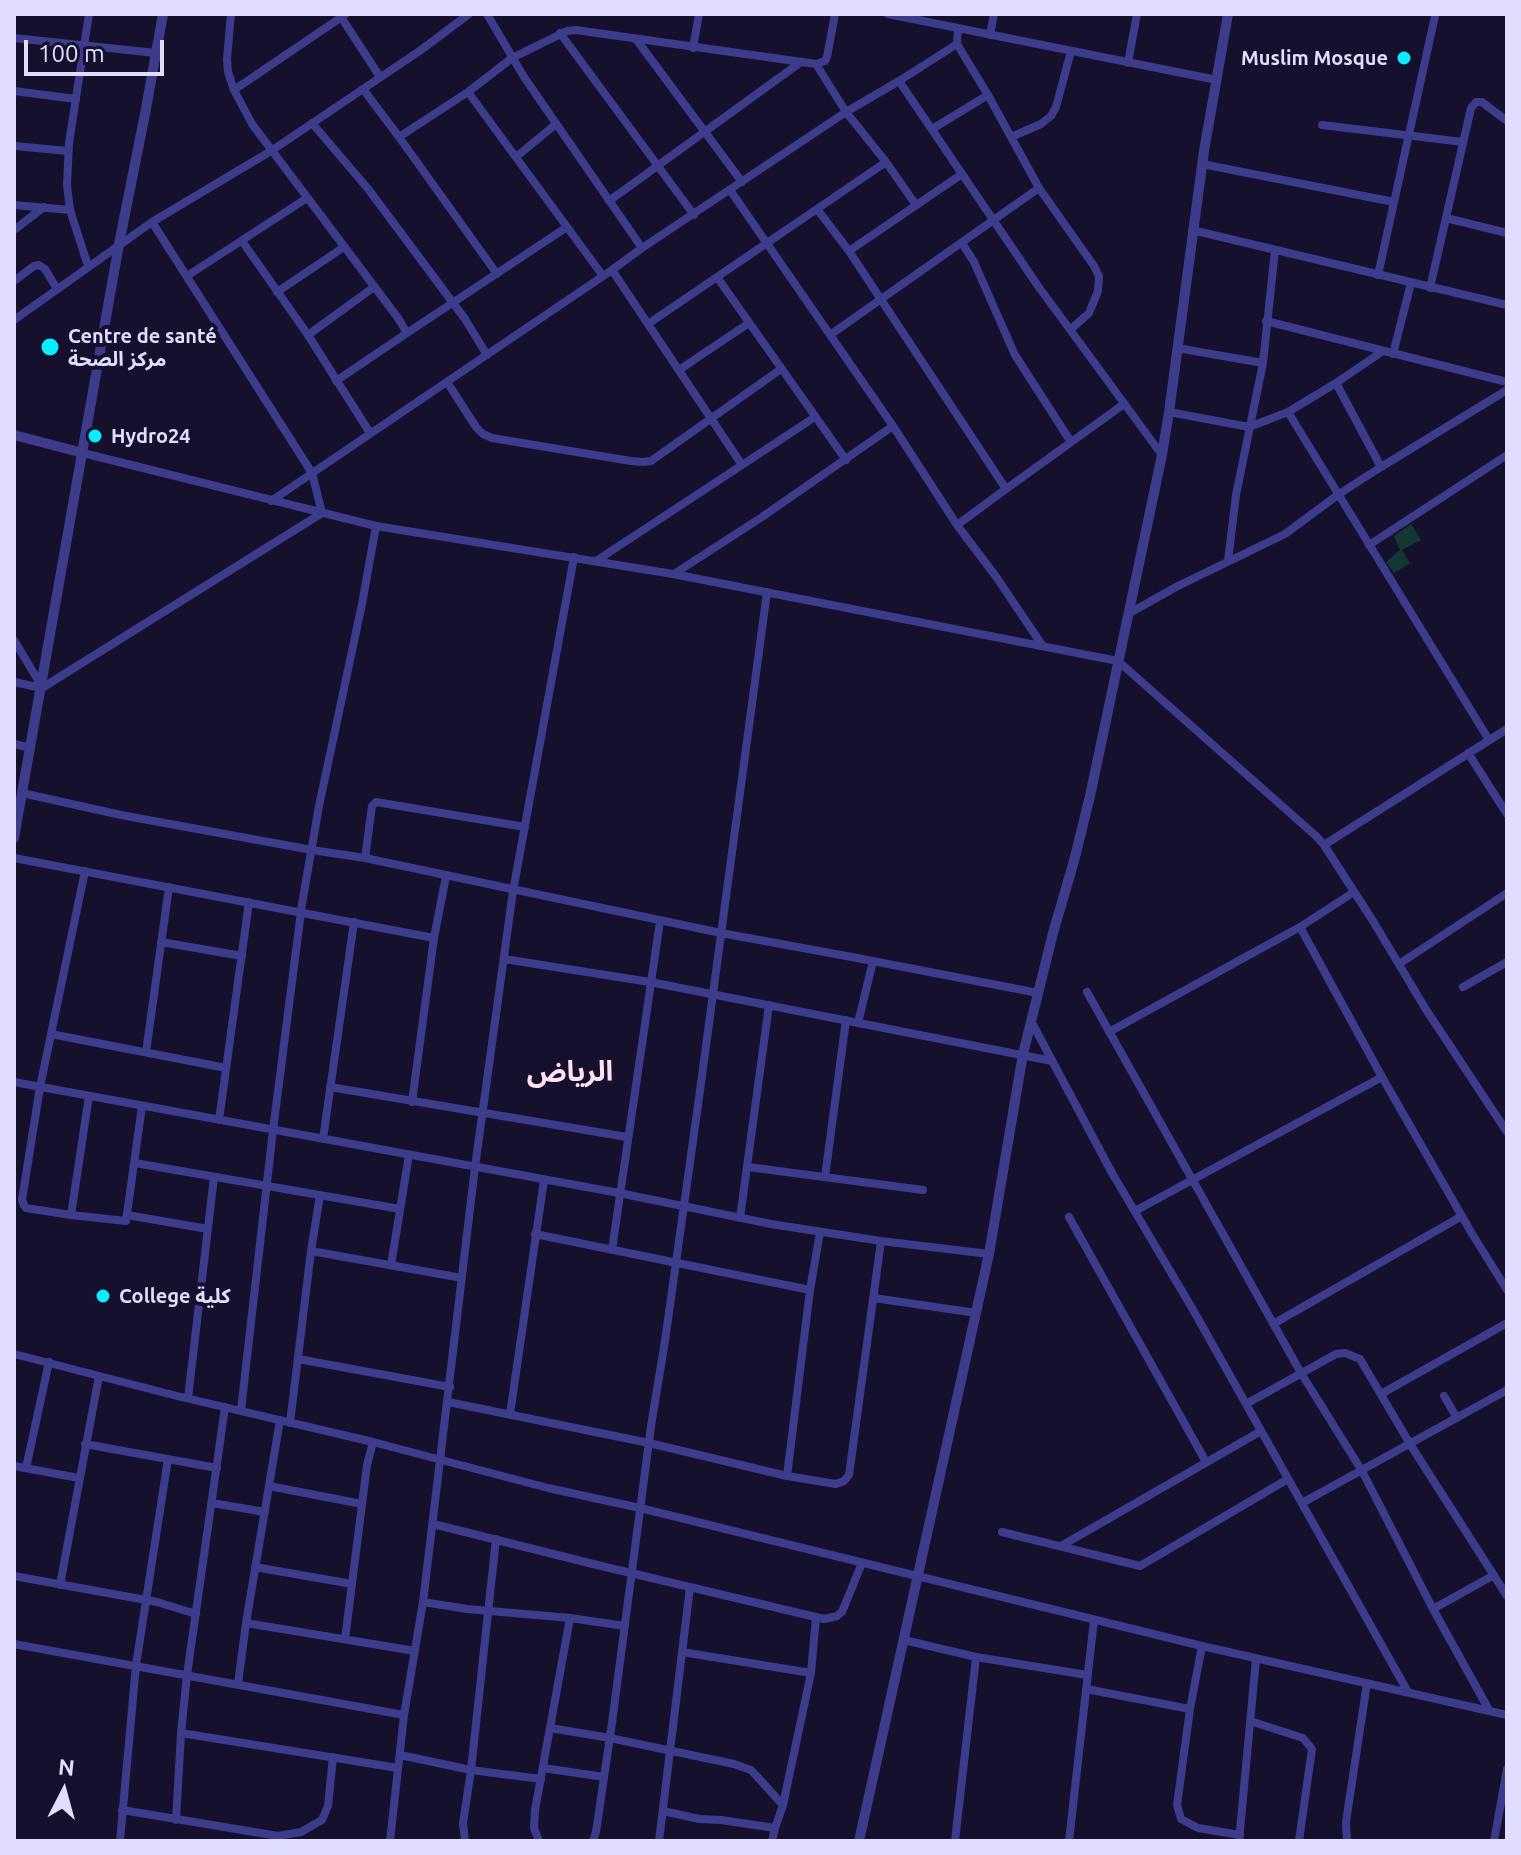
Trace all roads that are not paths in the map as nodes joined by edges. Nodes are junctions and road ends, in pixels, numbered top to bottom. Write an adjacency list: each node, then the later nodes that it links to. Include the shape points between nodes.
1 (89, 14): 22 (street)
2 (163, 14): 25 (street)
3 (231, 14): 34 (street, via 227,59)
4 (469, 14): 30 (street)
5 (487, 14): 26 (street)
6 (699, 14): 23 (street)
7 (835, 14): 29 (street, via 829,52)
8 (888, 14): 15 (street)
9 (942, 14): 15 (street)
10 (994, 14): 18 (street)
11 (1137, 14): 28 (street)
12 (1228, 14): 31 (street)
13 (343, 16): 30 (street); 34 (street)
14 (1435, 16): 46 (street)
15 (940, 24): 16 (street)
16 (958, 28): 18 (street); 21 (street)
17 (560, 33): 20 (street, via 576,30); 26 (street); 56 (street)
18 (990, 35): 24 (street)
19 (14, 38): 22 (street)
20 (636, 39): 23 (street); 45 (street)
21 (957, 44): 32 (street); 37 (street)
22 (84, 45): 25 (street); 38 (street)
23 (693, 48): 27 (street)
24 (1071, 51): 28 (street); 48 (street, via 1051,116)
25 (156, 53): 80 (street)
26 (512, 58): 36 (street); 42 (street)
27 (801, 62): 29 (street); 45 (street)
28 (1128, 63): 31 (street)
29 (816, 64): 39 (street)
30 (380, 77): 33 (street)
31 (1217, 80): 55 (street)
32 (899, 81): 39 (street); 44 (street)
33 (363, 89): 41 (street); 47 (street)
34 (234, 90): 52 (street)
35 (14, 91): 38 (street)
36 (468, 92): 47 (street); 53 (street)
37 (988, 95): 44 (street); 48 (street)
38 (76, 99): 51 (street)
39 (846, 112): 54 (street); 58 (street)
40 (1507, 121): 49 (street, via 1476,102)
41 (312, 123): 52 (street); 99 (street)
42 (556, 124): 53 (street); 62 (street)
43 (1322, 125): 46 (street)
44 (932, 129): 57 (street)
45 (705, 132): 56 (street); 58 (street)
46 (1409, 135): 49 (street); 63 (street)
47 (399, 137): 87 (street)
48 (1011, 137): 59 (street)
49 (1463, 142): 70 (street)
50 (14, 146): 51 (street)
51 (68, 151): 68 (street)
52 (271, 151): 61 (street); 72 (street)
53 (516, 157): 73 (street)
54 (886, 162): 65 (street); 67 (street)
55 (1202, 164): 63 (street); 75 (street)
56 (658, 166): 62 (street); 69 (street)
57 (962, 174): 65 (street); 71 (street)
58 (742, 182): 60 (street)
59 (1039, 188): 71 (street); 105 (street, via 1099,276 1089,313)
60 (730, 190): 69 (street); 78 (street)
61 (307, 198): 77 (street); 81 (street)
62 (609, 201): 82 (street)
63 (1394, 202): 88 (street)
64 (14, 205): 66 (street)
65 (916, 205): 84 (street)
66 (44, 207): 68 (street); 74 (street)
67 (817, 209): 78 (street); 84 (street)
68 (70, 210): 85 (street)
69 (694, 215): 82 (street)
70 (1446, 218): 76 (street); 95 (street)
71 (993, 221): 79 (street); 105 (street)
72 (152, 222): 80 (street); 89 (street)
73 (567, 227): 87 (street); 90 (street)
74 (14, 230)
75 (1192, 230): 83 (street); 109 (street)
76 (1507, 233)
77 (242, 241): 89 (street); 97 (street)
78 (766, 243): 91 (street); 108 (street)
79 (962, 243): 98 (street); 131 (street, via 1015,355)
80 (119, 244): 85 (street); 132 (street)
81 (344, 247): 94 (street); 97 (street)
82 (642, 248): 86 (street)
83 (1275, 250): 88 (street); 102 (street)
84 (849, 251): 98 (street)
85 (88, 266): 96 (street)
86 (612, 270): 90 (street); 104 (street)
87 (497, 274): 99 (street)
88 (1378, 275): 93 (street)
89 (187, 276): 138 (street)
90 (603, 276): 112 (street)
91 (717, 277): 103 (street); 104 (street)
92 (14, 281): 96 (street, via 39,265)
93 (1411, 283): 95 (street); 111 (street)
94 (374, 287): 106 (street); 107 (street)
95 (1430, 288): 100 (street)
96 (57, 289): 101 (street)
97 (277, 292): 107 (street)
98 (881, 299): 108 (street); 139 (street)
99 (453, 304): 106 (street); 112 (street)
100 (1507, 305)
101 (14, 320)
102 (1266, 321): 110 (street); 113 (street)
103 (749, 323): 114 (street); 115 (street)
104 (648, 324): 115 (street)
105 (1071, 329): 122 (street)
106 (407, 333): 116 (street)
107 (308, 335): 116 (street)
108 (830, 335): 127 (street)
109 (1177, 348): 113 (street); 123 (street)
110 (1383, 351): 111 (street); 119 (street)
111 (1393, 354): 118 (street)
112 (487, 355): 117 (street)
113 (1263, 363): 128 (street)
114 (781, 369): 125 (street); 126 (street)
115 (679, 370): 125 (street)
116 (336, 381): 129 (street)
117 (447, 382): 125 (street, via 476,427 492,438 631,461 651,461); 129 (street)
118 (1507, 382)
119 (1336, 383): 124 (street); 137 (street)
120 (1504, 392): 121 (street); 137 (street)
121 (1507, 403)
122 (1124, 404): 131 (street); 133 (street)
123 (1169, 412): 128 (street); 133 (street)
124 (1288, 412): 128 (street); 140 (street)
125 (711, 417): 136 (street)
126 (815, 417): 135 (street); 136 (street)
127 (893, 426): 135 (street); 143 (street)
128 (1249, 427): 148 (street)
129 (370, 433): 138 (street)
130 (14, 435): 132 (street)
131 (1071, 442): 139 (street)
132 (83, 453): 141 (street); 156 (street)
133 (1162, 455): 151 (street)
134 (1507, 455): 145 (street)
135 (846, 460): 149 (street)
136 (742, 465): 147 (street)
137 (1381, 467): 140 (street)
138 (312, 473): 141 (street); 142 (street)
139 (1006, 489): 143 (street)
140 (1339, 494): 145 (street); 148 (street, via 1285,534)
141 (271, 501): 142 (street)
142 (322, 513): 144 (street); 156 (street)
143 (957, 525): 153 (street)
144 (376, 526): 146 (street); 167 (street)
145 (1369, 545): 158 (street)
146 (574, 557): 147 (street); 164 (street)
147 (595, 561): 149 (street)
148 (1228, 561): 151 (street)
149 (673, 574): 150 (street)
150 (767, 592): 153 (street); 181 (street)
151 (1128, 614): 154 (street)
152 (14, 640): 156 (street)
153 (1042, 645): 154 (street)
154 (1118, 661): 166 (street); 192 (street, via 1078,848)
155 (14, 682): 156 (street)
156 (42, 688): 160 (street)
157 (1507, 729): 158 (street)
158 (1489, 740): 161 (street)
159 (14, 744): 160 (street)
160 (31, 748): 162 (street)
161 (1468, 753): 163 (street); 166 (street)
162 (22, 793): 165 (street); 167 (street)
163 (1507, 814)
164 (525, 827): 169 (street, via 376,802); 173 (street)
165 (14, 838)
166 (1324, 845): 174 (street)
167 (312, 850): 169 (street); 177 (street)
168 (14, 858): 170 (street)
169 (365, 858): 171 (street)
170 (85, 871): 172 (street); 199 (street)
171 (446, 876): 173 (street); 182 (street)
172 (169, 887): 176 (street); 183 (street)
173 (513, 891): 178 (street); 185 (street)
174 (1354, 892): 180 (street); 188 (street)
175 (1507, 893): 188 (street)
176 (249, 902): 177 (street); 184 (street)
177 (301, 912): 179 (street); 213 (street)
178 (660, 921): 181 (street); 189 (street)
179 (354, 922): 182 (street); 207 (street)
180 (1300, 927): 198 (street); 204 (street)
181 (721, 933): 186 (street); 193 (street)
182 (434, 938): 209 (street)
183 (161, 942): 184 (street); 200 (street)
184 (242, 956): 203 (street)
185 (504, 959): 189 (street); 211 (street)
186 (873, 961): 192 (street); 197 (street)
187 (1507, 962): 190 (street)
188 (1399, 964): 214 (street)
189 (650, 982): 193 (street); 215 (street)
190 (1463, 987)
191 (1087, 992): 198 (street)
192 (1038, 993): 196 (street)
193 (712, 994): 194 (street); 229 (street)
194 (769, 1005): 195 (street); 220 (street)
195 (846, 1020): 197 (street); 222 (street)
196 (1030, 1020): 201 (street); 202 (street)
197 (858, 1023): 201 (street)
198 (1109, 1032): 224 (street)
199 (51, 1034): 200 (street); 206 (street)
200 (146, 1052): 203 (street)
201 (1023, 1054): 202 (street); 243 (street)
202 (1052, 1061): 231 (street)
203 (226, 1068): 212 (street)
204 (1382, 1077): 224 (street); 234 (street)
205 (14, 1082): 206 (street)
206 (40, 1087): 208 (street); 232 (street, via 22,1200 26,1208)
207 (330, 1087): 209 (street); 216 (street)
208 (89, 1096): 210 (street); 232 (street)
209 (412, 1102): 211 (street)
210 (142, 1106): 212 (street); 218 (street)
211 (483, 1113): 215 (street); 219 (street)
212 (219, 1120): 213 (street)
213 (273, 1130): 216 (street); 225 (street)
214 (1507, 1132)
215 (627, 1137): 227 (street)
216 (323, 1139): 217 (street)
217 (409, 1155): 219 (street); 230 (street)
218 (135, 1163): 221 (street); 233 (street)
219 (475, 1167): 223 (street); 246 (street)
220 (748, 1167): 222 (street); 236 (street)
221 (214, 1177): 225 (street); 237 (street)
222 (825, 1177): 226 (street)
223 (544, 1180): 227 (street); 239 (street)
224 (1192, 1180): 231 (street); 252 (street)
225 (267, 1186): 228 (street); 266 (street)
226 (923, 1190)
227 (619, 1193): 229 (street); 241 (street)
228 (320, 1195): 230 (street); 242 (street)
229 (684, 1207): 236 (street); 244 (street)
230 (400, 1209): 245 (street)
231 (1135, 1211): 264 (street)
232 (71, 1215): 233 (street, via 126,1221)
233 (127, 1215): 237 (street)
234 (1462, 1216): 248 (street); 252 (street)
235 (1069, 1217): 278 (street)
236 (740, 1218): 238 (street)
237 (208, 1229): 262 (street)
238 (820, 1232): 240 (street); 247 (street)
239 (535, 1234): 241 (street); 267 (street)
240 (881, 1241): 243 (street); 249 (street)
241 (612, 1250): 244 (street)
242 (311, 1251): 245 (street); 254 (street)
243 (989, 1254): 250 (street)
244 (676, 1264): 247 (street); 273 (street)
245 (391, 1265): 246 (street)
246 (462, 1278): 258 (street)
247 (810, 1290): 283 (street)
248 (1507, 1290)
249 (874, 1298): 250 (street); 283 (street, via 849,1475 836,1484)
250 (976, 1313): 301 (street)
251 (1507, 1323): 260 (street)
252 (1273, 1324): 256 (street)
253 (14, 1354): 255 (street)
254 (298, 1359): 258 (street); 270 (street)
255 (49, 1362): 257 (street); 280 (street)
256 (1301, 1373): 260 (street, via 1336,1354 1353,1354); 264 (street); 282 (street)
257 (99, 1376): 262 (street); 274 (street)
258 (450, 1387): 263 (street)
259 (1507, 1390): 268 (street)
260 (1381, 1394): 275 (street)
261 (1444, 1396): 268 (street)
262 (188, 1398): 265 (street)
263 (448, 1402): 267 (street); 277 (street)
264 (1246, 1404): 271 (street)
265 (225, 1407): 266 (street); 281 (street)
266 (241, 1410): 269 (street)
267 (510, 1414): 273 (street)
268 (1457, 1418): 275 (street)
269 (280, 1420): 270 (street); 286 (street)
270 (290, 1423): 272 (street)
271 (1261, 1431): 278 (street); 285 (street)
272 (373, 1442): 277 (street); 289 (street)
273 (649, 1443): 283 (street); 290 (street)
274 (85, 1444): 276 (street); 284 (street)
275 (1410, 1444): 282 (street); 299 (street)
276 (168, 1459): 281 (street); 306 (street)
277 (441, 1460): 290 (street); 292 (street)
278 (1206, 1462): 295 (street)
279 (14, 1466): 280 (street)
280 (26, 1468): 284 (street)
281 (217, 1468): 287 (street)
282 (1362, 1471): 288 (street); 308 (street)
283 (787, 1476)
284 (79, 1478): 303 (street)
285 (1288, 1479): 288 (street); 295 (street, via 1140,1566)
286 (269, 1486): 289 (street); 291 (street)
287 (212, 1503): 291 (street); 310 (street)
288 (1302, 1503): 331 (street)
289 (362, 1504): 302 (street)
290 (640, 1508): 296 (street); 298 (street)
291 (265, 1512): 297 (street)
292 (433, 1524): 294 (street); 307 (street)
293 (1002, 1532): 295 (street)
294 (496, 1539): 298 (street); 309 (street)
295 (1060, 1546)
296 (862, 1563): 301 (street); 311 (street, via 842,1612)
297 (255, 1567): 302 (street); 314 (street)
298 (631, 1573): 304 (street); 315 (street)
299 (1494, 1575): 305 (street); 308 (street)
300 (14, 1576): 303 (street)
301 (918, 1576): 313 (street); 317 (street)
302 (352, 1584): 316 (street)
303 (60, 1585): 306 (street)
304 (690, 1587): 311 (street); 321 (street)
305 (1507, 1596)
306 (145, 1599): 310 (street); 324 (street)
307 (423, 1602): 309 (street); 320 (street)
308 (1433, 1609): 333 (street)
309 (489, 1610): 312 (street); 346 (street)
310 (196, 1614): 326 (street)
311 (816, 1617): 325 (street)
312 (570, 1618): 315 (street); 337 (street)
313 (1094, 1620): 319 (street); 327 (street)
314 (246, 1623): 316 (street); 329 (street)
315 (625, 1626): 339 (street)
316 (345, 1639): 320 (street)
317 (904, 1640): 322 (street); 364 (street)
318 (14, 1644): 324 (street)
319 (1202, 1646): 323 (street); 332 (street)
320 (415, 1651): 334 (street)
321 (682, 1652): 325 (street); 340 (street)
322 (976, 1657): 327 (street); 365 (street)
323 (1256, 1659): 328 (street); 336 (street)
324 (136, 1665): 326 (street); 350 (street)
325 (811, 1673): 349 (street)
326 (187, 1675): 329 (street); 338 (street)
327 (1087, 1675): 330 (street)
328 (1367, 1683): 331 (street); 368 (street)
329 (238, 1684): 334 (street)
330 (1086, 1689): 332 (street); 366 (street)
331 (1408, 1692): 333 (street)
332 (1190, 1709): 355 (street, via 1177,1805 1181,1819)
333 (1489, 1710): 335 (street)
334 (404, 1715): 341 (street)
335 (1507, 1715)
336 (1250, 1721): 355 (street); 367 (street, via 1303,1738 1312,1749)
337 (550, 1728): 339 (street); 344 (street)
338 (181, 1733): 342 (street); 352 (street)
339 (610, 1738): 340 (street); 347 (street)
340 (670, 1751): 349 (street, via 751,1770); 351 (street)
341 (400, 1755): 343 (street); 346 (street)
342 (333, 1757): 343 (street); 354 (street, via 322,1820 301,1832 278,1836)
343 (398, 1768): 358 (street)
344 (543, 1768): 347 (street); 348 (street)
345 (1507, 1769): 369 (street)
346 (471, 1770): 348 (street); 359 (street)
347 (604, 1777): 361 (street)
348 (541, 1779): 360 (street, via 534,1828)
349 (783, 1805): 353 (street)
350 (122, 1810): 352 (street); 356 (street)
351 (663, 1811): 353 (street); 362 (street)
352 (176, 1820): 354 (street)
353 (775, 1828): 363 (street)
354 (235, 1829): 357 (street)
355 (1240, 1838)
356 (120, 1841)
357 (233, 1841)
358 (390, 1841)
359 (465, 1841)
360 (539, 1841)
361 (593, 1841)
362 (659, 1841)
363 (772, 1841)
364 (859, 1841)
365 (955, 1841)
366 (1069, 1841)
367 (1299, 1841)
368 (1347, 1841)
369 (1494, 1841)

